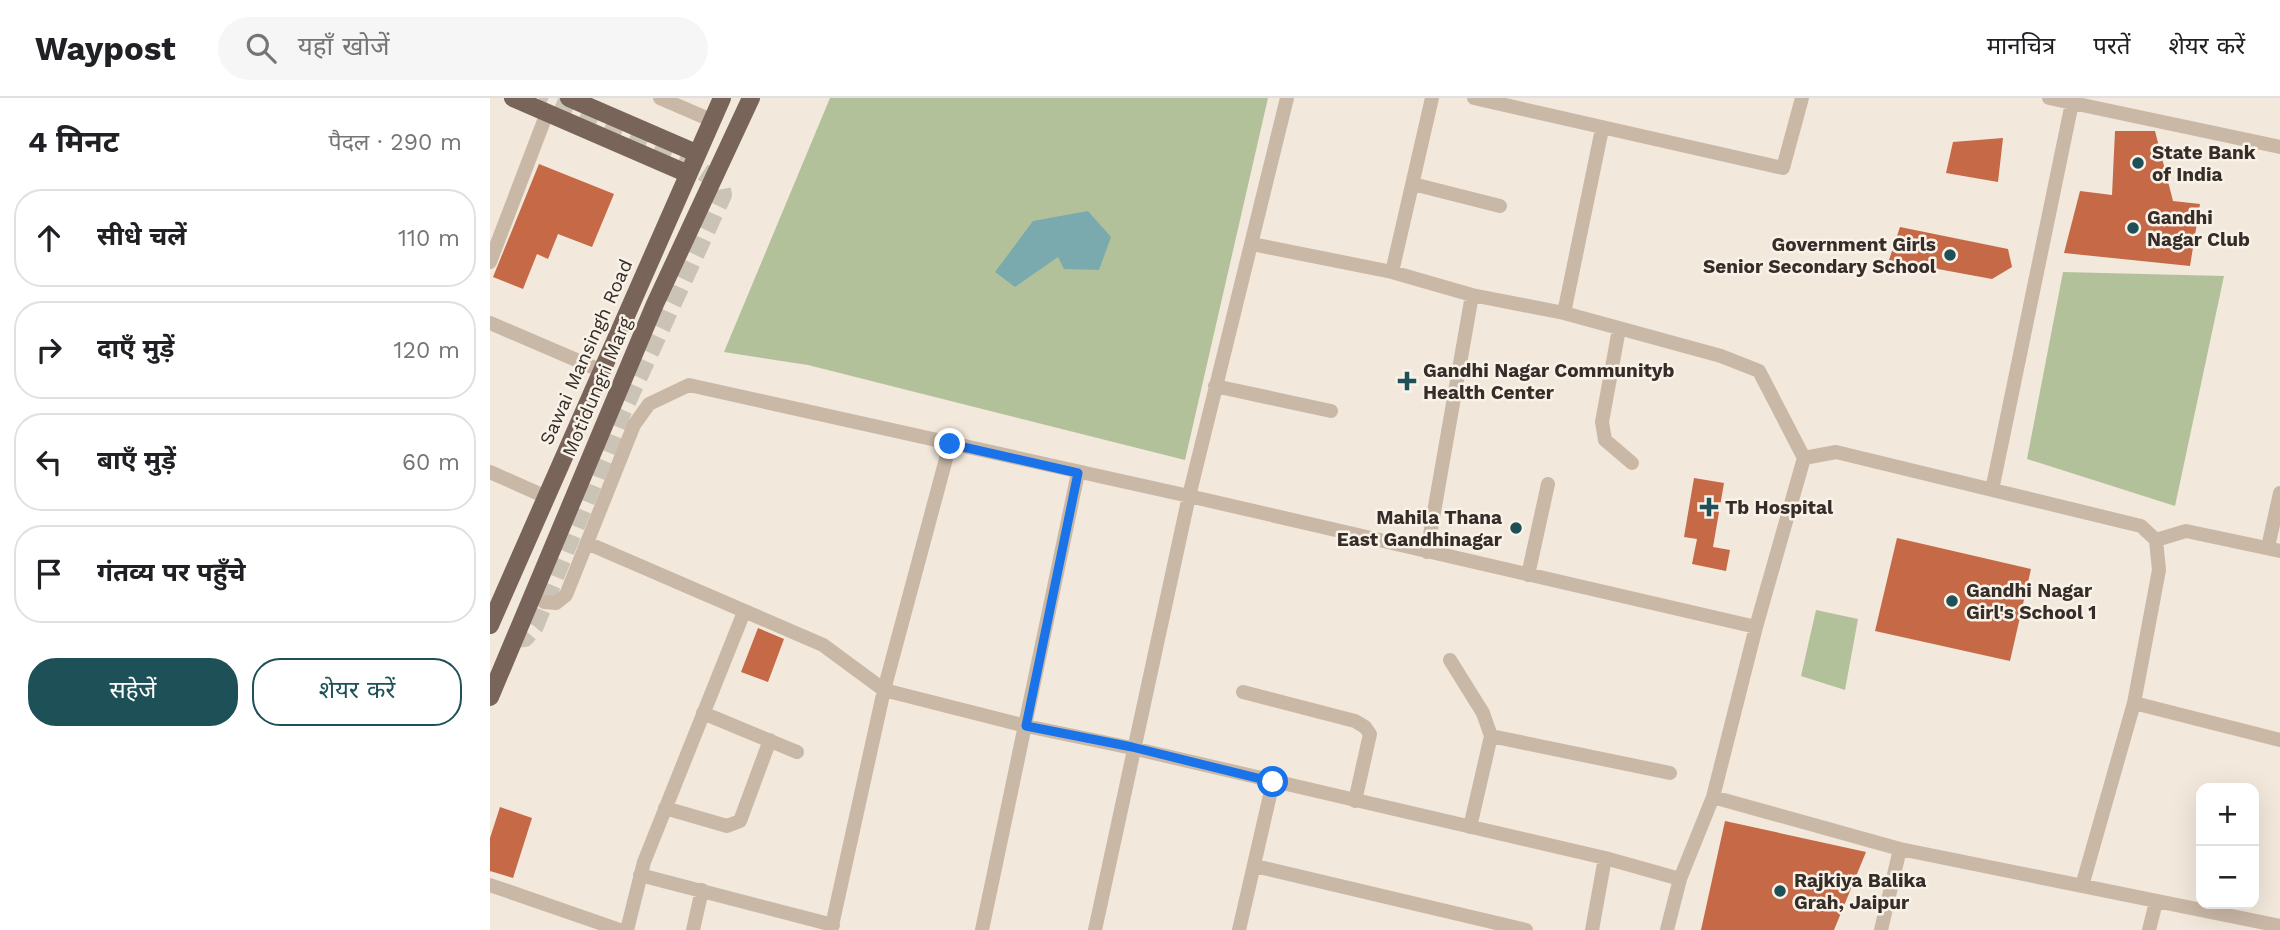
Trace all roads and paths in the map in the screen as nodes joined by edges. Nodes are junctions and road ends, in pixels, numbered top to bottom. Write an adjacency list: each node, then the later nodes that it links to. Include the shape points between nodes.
1 (513, 98): 13 (main road)
2 (569, 98): 17 (main road)
3 (660, 98): 12 (street)
4 (722, 98): 14 (main road, Sawai Mansingh Road)
5 (751, 98): 53 (main road, Motidungri Marg, via 655,304)
6 (1287, 98): 21 (street)
7 (1432, 98): 19 (street)
8 (1474, 98): 15 (street)
9 (1802, 98): 15 (street, via 1783,168)
10 (2049, 98): 11 (street)
11 (2073, 101): 16 (street); 37 (street)
12 (681, 102): 14 (street)
13 (547, 113): 18 (main road); 22 (street)
14 (711, 120): 17 (main road, Sawai Mansingh Road)
15 (1602, 129): 25 (street)
16 (2280, 147)
17 (696, 153): 18 (main road, Sawai Mansingh Road)
18 (686, 173): 28 (main road, Sawai Mansingh Road)
19 (1413, 184): 20 (street); 23 (street)
20 (1500, 206)
21 (1252, 244): 23 (street); 29 (street)
22 (490, 262)
23 (1392, 272): 24 (street)
24 (1472, 295): 25 (street); 44 (street)
25 (1564, 313): 27 (street)
26 (490, 323): 28 (street)
27 (1619, 329): 32 (street, via 1759,371); 33 (street, via 1602,422 1605,440)
28 (602, 371): 39 (main road, Sawai Mansingh Road)
29 (1215, 386): 30 (street); 40 (street)
30 (1331, 411)
31 (950, 444): 35 (street); 42 (street, via 689,385 649,404 634,425); 51 (street)
32 (1804, 458): 37 (street, via 1836,452); 49 (street)
33 (1632, 463)
34 (490, 472): 39 (street)
35 (1078, 473): 40 (street); 56 (street)
36 (1548, 484): 45 (street)
37 (1992, 490): 41 (street, via 2141,526)
38 (2280, 493): 43 (street)
39 (544, 496): 48 (main road, Sawai Mansingh Road)
40 (1189, 496): 44 (street); 60 (street)
41 (2156, 540): 43 (street, via 2186,531); 54 (street, via 2159,570)
42 (587, 543): 46 (street, via 566,595 556,603); 47 (street)
43 (2274, 549)
44 (1427, 552): 45 (street)
45 (1528, 575): 49 (street)
46 (544, 602)
47 (744, 612): 51 (street, via 823,645); 55 (street)
48 (490, 625)
49 (1756, 627): 64 (street)
50 (1450, 660): 57 (street, via 1483,713)
51 (884, 690): 56 (street); 79 (street)
52 (1243, 692): 65 (street, via 1365,727 1370,734)
53 (490, 696)
54 (2134, 703): 59 (street); 74 (street)
55 (703, 713): 58 (street); 66 (street)
56 (1026, 726): 60 (street); 83 (street)
57 (1491, 736): 62 (street); 67 (street)
58 (770, 740): 61 (street); 66 (street, via 740,821 727,826)
59 (2280, 740)
60 (1132, 747): 63 (street); 84 (street)
61 (797, 752)
62 (1670, 773)
63 (1273, 782): 65 (street); 70 (street)
64 (1713, 797): 68 (street); 72 (street)
65 (1355, 801): 67 (street)
66 (666, 808): 71 (street)
67 (1471, 827): 69 (street)
68 (1900, 849): 74 (street); 89 (street)
69 (1605, 858): 72 (street); 87 (street)
70 (1255, 866): 85 (street); 86 (street)
71 (640, 874): 75 (street); 81 (street)
72 (1680, 879): 88 (street)
73 (490, 886): 77 (street)
74 (2082, 886): 76 (street)
75 (702, 890): 79 (street); 82 (street)
76 (2156, 902): 78 (street); 90 (street)
77 (580, 924): 80 (street)
78 (2280, 926)
79 (832, 927)
80 (620, 930)
81 (627, 930)
82 (694, 930)
83 (982, 930)
84 (1095, 930)
85 (1239, 930)
86 (1525, 930)
87 (1592, 930)
88 (1667, 930)
89 (1881, 930)
90 (2149, 930)

